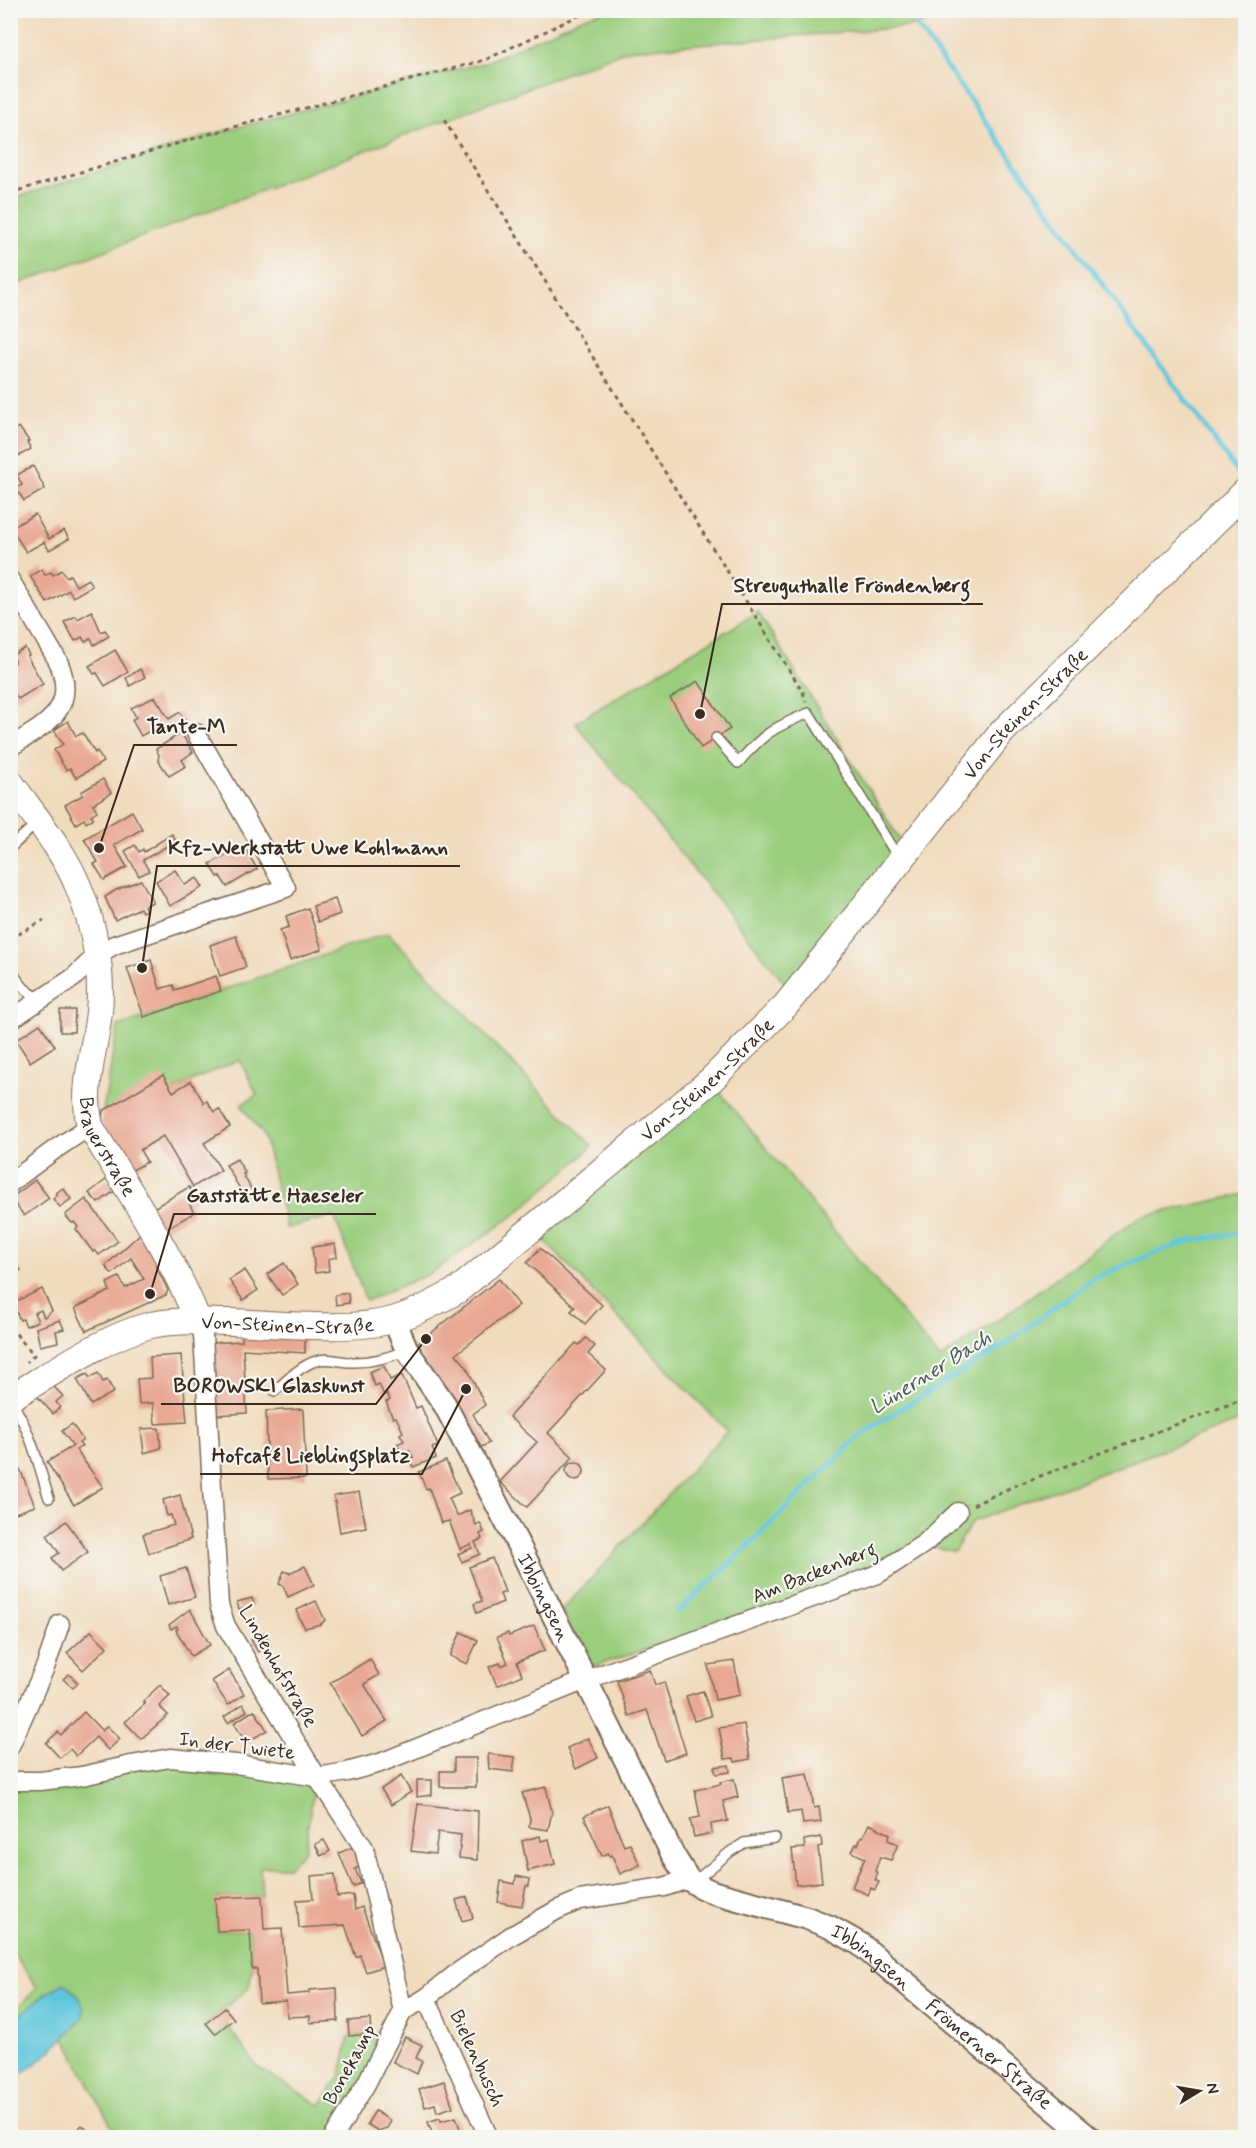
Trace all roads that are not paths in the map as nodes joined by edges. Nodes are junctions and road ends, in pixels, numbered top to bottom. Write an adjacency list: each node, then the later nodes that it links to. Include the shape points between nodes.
1 (1245, 491): 9 (main road, Von-Steinen-Straße, via 1010,724)
2 (10, 580): 5 (street, via 58,661 66,686 54,717)
3 (196, 733): 10 (street, via 286,888 114,945)
4 (716, 738): 9 (lane, via 738,762 760,738 809,713)
5 (10, 747)
6 (10, 782): 7 (main road, Brauerstraße)
7 (38, 822): 8 (lane); 10 (main road, Brauerstraße, via 78,886)
8 (10, 848)
9 (901, 861): 16 (main road, Von-Steinen-Straße, via 786,1005 711,1080 458,1290)
10 (97, 955): 12 (street); 14 (main road, Brauerstraße, via 100,991 88,1073)
11 (10, 969): 12 (lane, via 25,991)
12 (44, 998): 13 (street)
13 (10, 1020)
14 (90, 1126): 15 (street); 17 (main road, Brauerstraße, via 171,1264)
15 (10, 1183)
16 (394, 1320): 17 (main road, Von-Steinen-Straße, via 332,1326); 18 (street, Ibbingsen)
17 (198, 1321): 20 (main road, Von-Steinen-Straße, via 163,1323 131,1331); 26 (street, Lindenhofstraße, via 203,1335 219,1605 226,1626)
18 (407, 1350): 19 (lane, via 367,1362 319,1359 296,1372); 24 (street, Ibbingsen, via 445,1405)
19 (275, 1391)
20 (10, 1399): 21 (lane, via 33,1442)
21 (49, 1498)
22 (958, 1512): 24 (street, Am Backenberg, via 926,1543 878,1574)
23 (60, 1624): 25 (street)
24 (586, 1680): 26 (street, In der Twiete, via 380,1763); 29 (street, Ibbingsen, via 673,1855)
25 (10, 1746)
26 (317, 1777): 27 (street, In der Twiete, via 170,1758 82,1776); 32 (street, Lindenhofstraße, via 364,1848)
27 (10, 1781)
28 (775, 1838): 29 (lane, via 744,1843)
29 (691, 1881): 30 (street, Ibbingsen, via 712,1892 830,1927 860,1944); 31 (street, via 580,1900 557,1910 511,1936)
30 (918, 1993): 35 (street, Frömerner Straße)
31 (426, 1998): 32 (street); 34 (street, Bielenbusch)
32 (403, 2011): 33 (street, Bonekamp)
33 (333, 2138)
34 (489, 2138)
35 (1089, 2138)

